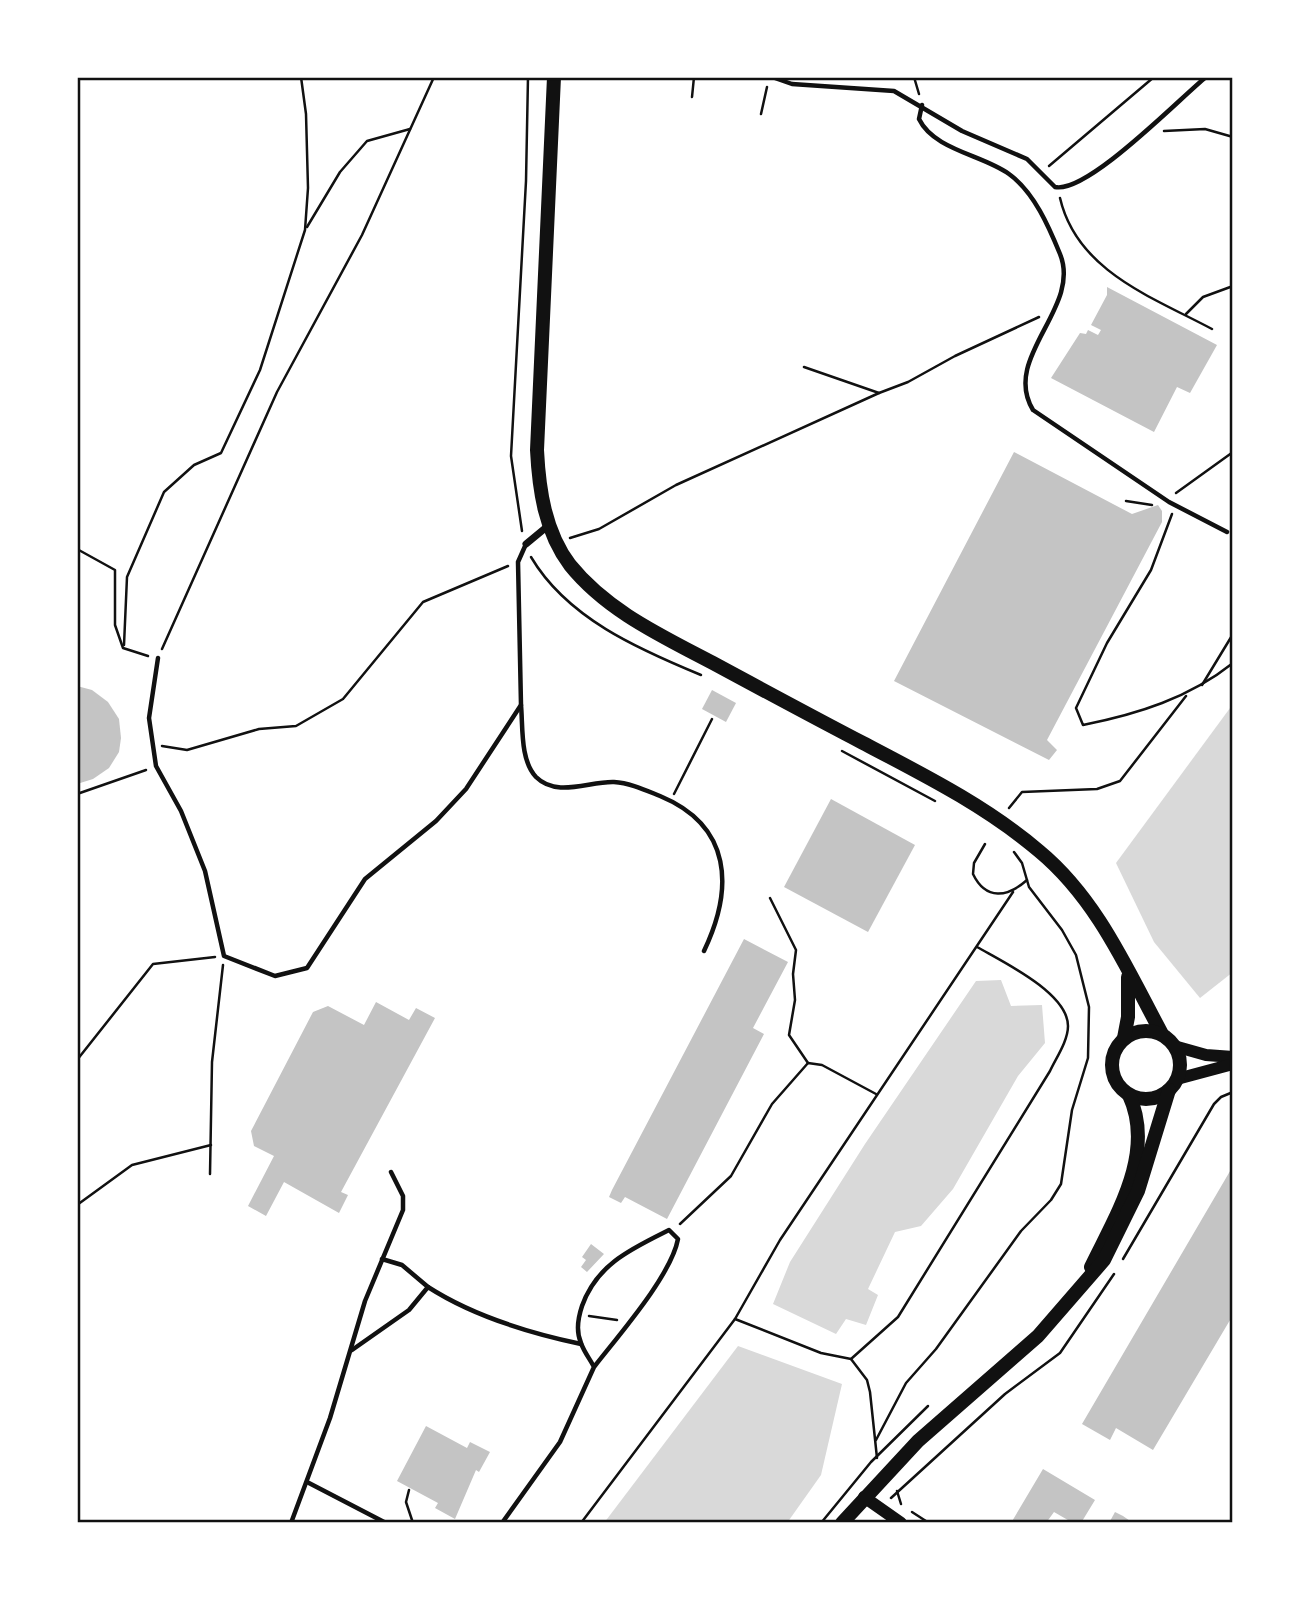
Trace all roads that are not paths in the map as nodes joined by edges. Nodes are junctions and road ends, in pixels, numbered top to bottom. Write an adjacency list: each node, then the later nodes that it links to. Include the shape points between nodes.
1 (554, 77): 5 (main road, via 537,450 541,500)
2 (771, 77): 4 (lane, via 803,85 886,88)
3 (1206, 77): 4 (lane, via 1085,179 1068,188 1058,188 1027,159 962,131)
4 (922, 105): 6 (lane, via 919,119 931,133 1007,172 1023,187 1066,272 1059,303 1032,356 1026,386 1030,406 1169,502)
5 (550, 525): 7 (street); 11 (main road, via 569,564 597,594 645,626 924,775 1009,827 1077,888)
6 (1227, 533)
7 (526, 544): 9 (lane, via 518,562)
8 (158, 659): 9 (lane, via 149,718 156,766 181,811 205,871 224,956 275,976 307,968 365,879 436,821 466,789)
9 (521, 705): 10 (lane, via 526,756 535,776 544,783 576,787 614,782 641,788 671,800 707,831 721,855 724,882 721,908)
10 (704, 951)
11 (1127, 969): 12 (main road); 13 (main road)
12 (1162, 1034): 13 (main road, via 1142,1030); 14 (main road)
13 (1124, 1038): 18 (main road, via 1116,1046 1111,1068 1120,1088)
14 (1174, 1046): 15 (main road); 17 (main road, via 1180,1065)
15 (1233, 1057)
16 (1233, 1064): 17 (main road)
17 (1173, 1084): 18 (main road, via 1150,1099); 21 (main road, via 1120,1234)
18 (1129, 1095): 21 (main road, via 1139,1123 1137,1153 1118,1212)
19 (391, 1172): 20 (lane, via 403,1210)
20 (382, 1259): 22 (lane, via 402,1265); 24 (lane)
21 (1084, 1281): 27 (main road, via 1038,1336 918,1441)
22 (428, 1287): 23 (lane, via 537,1335); 24 (lane, via 410,1310)
23 (581, 1344): 25 (lane); 25 (lane, via 579,1315 603,1269 643,1242 672,1231 678,1239 673,1254)
24 (352, 1349): 26 (lane)
25 (594, 1367): 30 (lane, via 560,1442)
26 (307, 1482): 28 (lane); 29 (lane)
27 (864, 1497): 31 (main road); 32 (main road)
28 (291, 1523)
29 (386, 1523)
30 (502, 1523)
31 (842, 1523)
32 (901, 1523)

